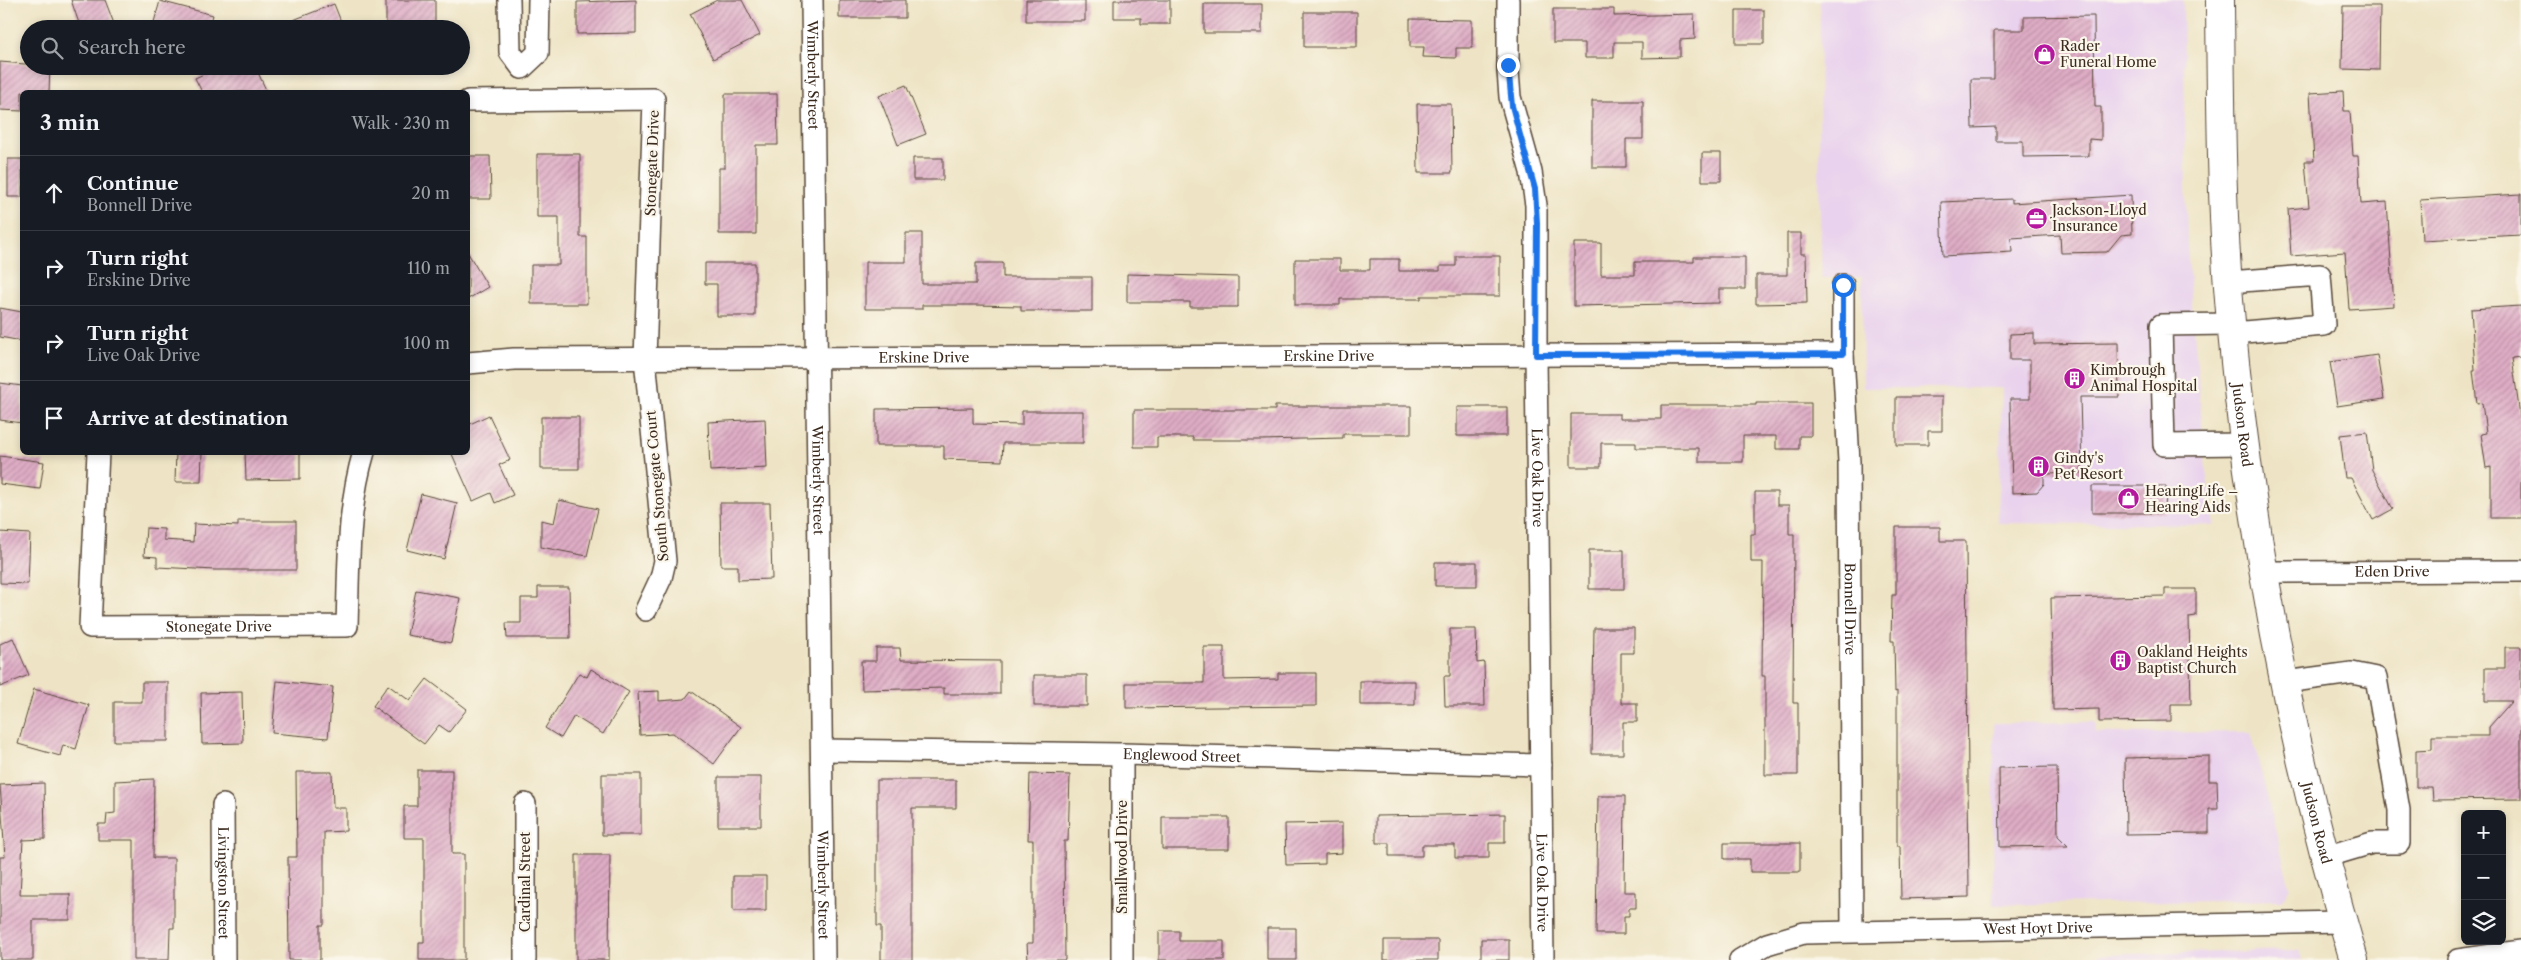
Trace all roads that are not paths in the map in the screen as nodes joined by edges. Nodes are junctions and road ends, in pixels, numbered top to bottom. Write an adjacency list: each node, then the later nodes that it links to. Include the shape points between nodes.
1 (509, 0): 6 (street, via 510,52)
2 (539, 0): 6 (street, via 538,53)
3 (812, 0): 15 (street, Wimberly Street)
4 (1508, 0): 13 (street, Live Oak Drive, via 1510,96 1531,172 1536,205)
5 (2220, 0): 9 (main road, Judson Road, via 2222,156)
6 (522, 68): 7 (street)
7 (523, 100): 8 (street, Stonegate Drive); 14 (street, Stonegate Drive, via 654,99)
8 (470, 101)
9 (2229, 282): 11 (main road, Judson Road); 11 (street, via 2320,275 2324,325)
10 (1843, 285): 12 (street, Bonnell Drive)
11 (2232, 328): 17 (main road, Judson Road); 17 (street, via 2161,325 2164,445)
12 (1843, 354): 13 (street, Erskine Drive); 31 (street, Bonnell Drive, via 1849,462)
13 (1536, 355): 15 (street, Erskine Drive); 26 (street, Live Oak Drive)
14 (645, 359): 15 (street); 16 (street, via 514,359); 22 (street, South Stonegate Court, via 665,551 661,578)
15 (816, 359): 24 (street, Wimberly Street)
16 (470, 363)
17 (2244, 444): 21 (main road, Judson Road)
18 (98, 455): 19 (street, Stonegate Drive, via 90,627 348,626 353,513)
19 (363, 455)
20 (2521, 571): 21 (street, Eden Drive)
21 (2263, 572): 23 (main road, Judson Road)
22 (646, 610)
23 (2285, 682): 29 (main road, Judson Road); 29 (street, via 2352,673 2376,678 2399,810 2399,842 2372,843)
24 (822, 750): 25 (street, Englewood Street); 35 (street, Wimberly Street)
25 (1122, 754): 26 (street, Englewood Street); 36 (street, Smallwood Drive)
26 (1541, 765): 37 (street, Live Oak Drive)
27 (525, 804): 34 (street, Cardinal Street)
28 (223, 805): 33 (street, Livingston Street)
29 (2325, 856): 30 (main road, Judson Road)
30 (2342, 922): 31 (street, West Hoyt Drive); 39 (main road, Judson Road)
31 (1852, 931): 38 (street, West Hoyt Drive, via 1790,936 1767,944)
32 (2521, 951): 40 (street)
33 (224, 960)
34 (525, 960)
35 (824, 960)
36 (1122, 960)
37 (1542, 960)
38 (1740, 960)
39 (2354, 960)
40 (2458, 960)

